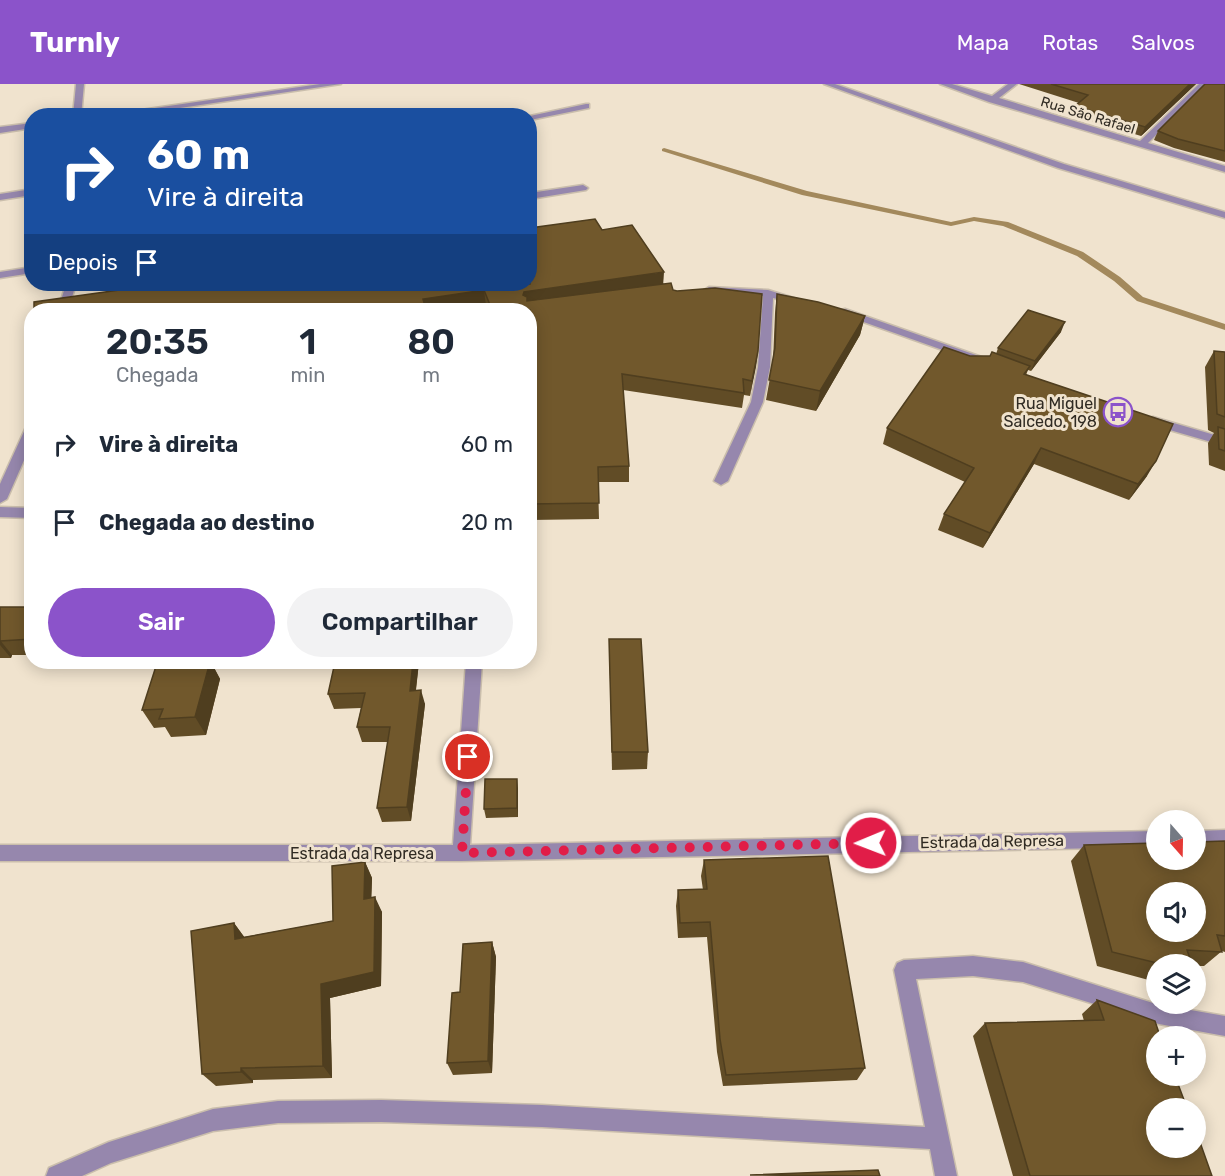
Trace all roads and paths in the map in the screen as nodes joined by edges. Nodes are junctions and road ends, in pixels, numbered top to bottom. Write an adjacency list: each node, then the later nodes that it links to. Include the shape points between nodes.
1 (80, 84): 9 (street)
2 (338, 84): 10 (street)
3 (828, 84): 20 (street, via 1061,166)
4 (944, 84): 7 (street, Rua São Rafael)
5 (1013, 84): 7 (street)
6 (1203, 84): 14 (street)
7 (992, 100): 14 (street, Rua São Rafael)
8 (586, 106): 11 (street)
9 (78, 108)
10 (162, 108)
11 (537, 116)
12 (24, 126): 13 (street)
13 (0, 130)
14 (1141, 145): 15 (street, Rua São Rafael)
15 (1225, 169)
16 (583, 188): 18 (street)
17 (24, 193): 19 (street)
18 (537, 195)
19 (0, 197)
20 (1225, 215)
21 (24, 271): 22 (street)
22 (0, 275)
23 (699, 290): 24 (street)
24 (768, 293): 25 (street); 31 (street, via 767,336 757,402)
25 (806, 302)
26 (834, 309): 27 (street)
27 (1005, 369)
28 (1146, 418): 29 (street)
29 (1225, 442)
30 (24, 445): 32 (street)
31 (721, 481)
32 (0, 499)
33 (0, 512): 34 (street)
34 (24, 513)
35 (474, 669): 40 (street)
36 (1225, 838): 38 (street)
37 (1146, 839): 40 (street, Estrada da Represa)
38 (1206, 839)
39 (0, 853): 40 (street, Estrada da Represa)
40 (462, 853)
41 (1225, 1026): 42 (street, via 1159,1014 1023,972 973,966 904,970)
42 (938, 1139): 43 (street, via 542,1116 278,1112 213,1120 109,1153); 44 (street)
43 (57, 1176)
44 (946, 1176)

